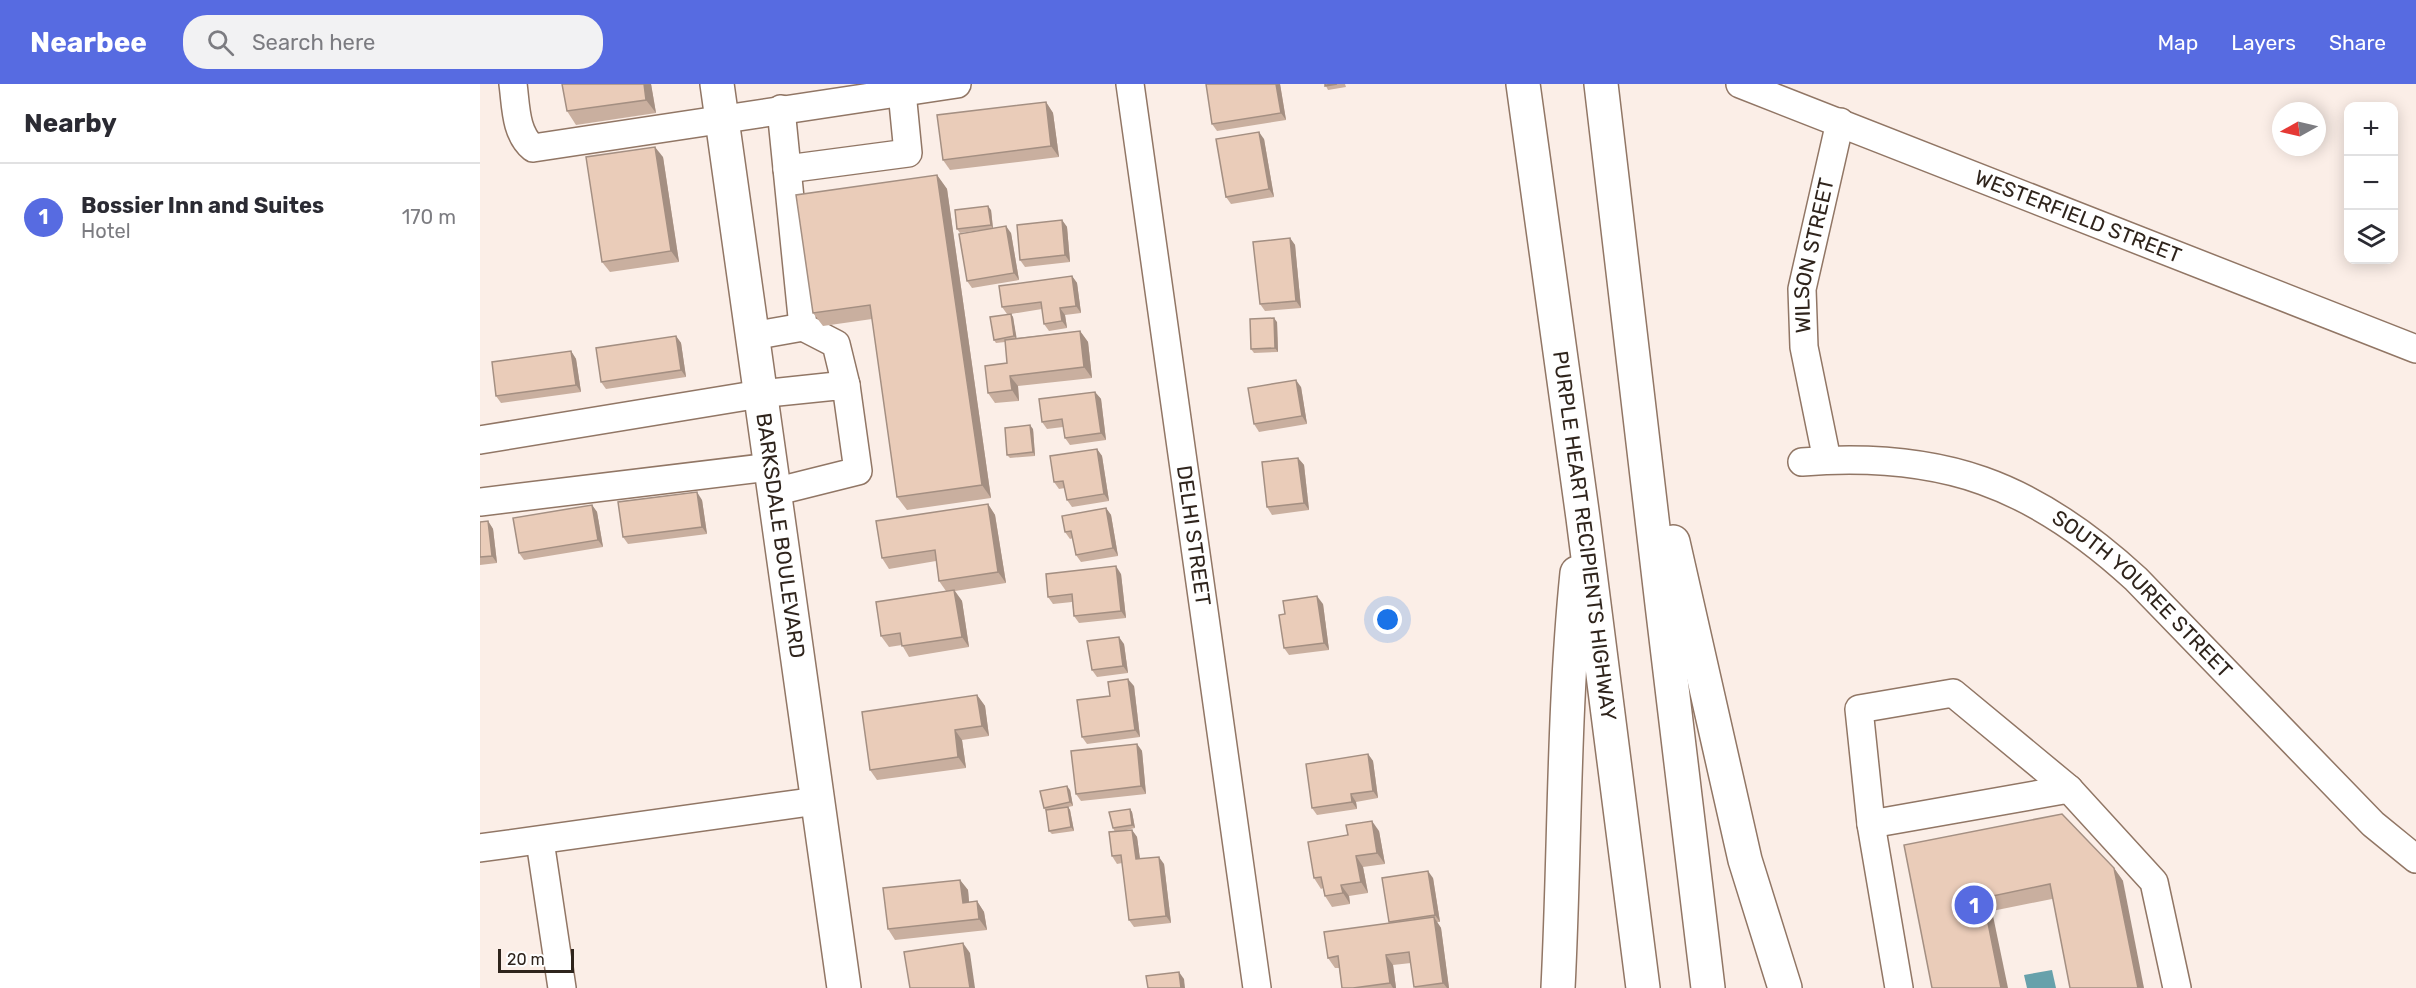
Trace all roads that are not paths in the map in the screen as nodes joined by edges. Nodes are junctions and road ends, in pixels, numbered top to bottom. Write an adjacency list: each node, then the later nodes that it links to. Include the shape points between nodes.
1 (513, 84): 10 (street, via 519,129 533,148)
2 (717, 84): 10 (main road, BARKSDALE BOULEVARD)
3 (957, 84): 8 (street)
4 (1130, 84): 32 (street, DELHI STREET)
5 (1522, 84): 23 (main road, PURPLE HEART RECIPIENTS HIGHWAY)
6 (1601, 84): 17 (main road)
7 (1740, 84): 11 (street, WESTERFIELD STREET)
8 (902, 92): 9 (street); 12 (street, via 908,153)
9 (782, 109): 10 (street); 12 (street)
10 (721, 118): 14 (main road, BARKSDALE BOULEVARD)
11 (1840, 122): 15 (street, WESTERFIELD STREET); 20 (street, WILSON STREET, via 1802,289)
12 (787, 169): 13 (street)
13 (803, 327): 14 (street); 16 (street, via 836,344)
14 (752, 336): 18 (main road, BARKSDALE BOULEVARD)
15 (2416, 349)
16 (846, 385): 18 (street); 21 (street, via 858,471)
17 (1638, 385): 35 (main road); 36 (main road, via 1720,758 1745,860)
18 (760, 394): 19 (street); 21 (main road, BARKSDALE BOULEVARD)
19 (480, 440)
20 (1814, 461): 29 (street, SOUTH YOUREE STREET, via 1884,459 1955,471 2014,492 2078,530 2136,579 2373,824)
21 (772, 479): 22 (street); 25 (main road, BARKSDALE BOULEVARD)
22 (480, 502)
23 (1583, 518): 33 (main road, via 1568,659); 34 (main road, PURPLE HEART RECIPIENTS HIGHWAY)
24 (2069, 789): 26 (street); 26 (street, via 1953,693 1859,709); 38 (street, via 2154,882)
25 (818, 801): 27 (street); 31 (main road, BARKSDALE BOULEVARD)
26 (1871, 824): 37 (street)
27 (540, 841): 28 (street); 30 (street)
28 (480, 848)
29 (2416, 859)
30 (562, 988)
31 (844, 988)
32 (1257, 988)
33 (1558, 988)
34 (1642, 988)
35 (1708, 988)
36 (1785, 988)
37 (1899, 988)
38 (2177, 988)

